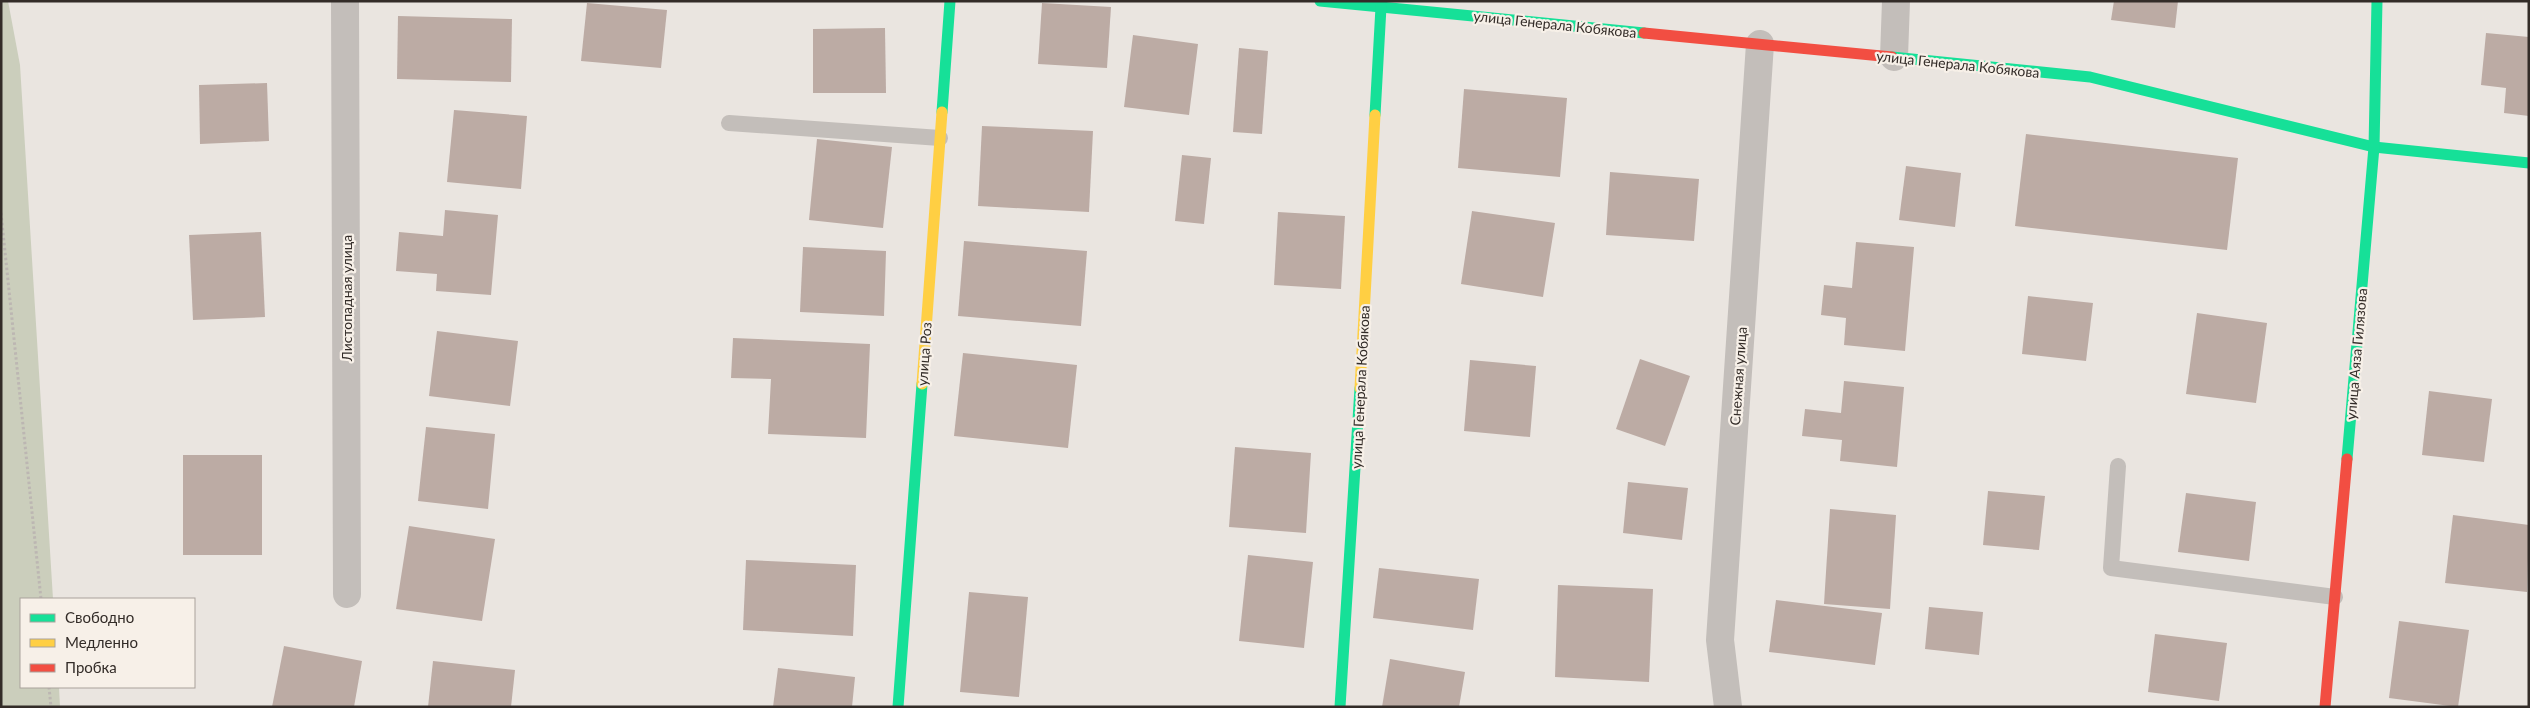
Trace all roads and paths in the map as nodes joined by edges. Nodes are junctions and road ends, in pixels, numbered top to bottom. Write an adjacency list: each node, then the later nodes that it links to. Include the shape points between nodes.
1 (346, 1): 15 (street, Листопадная улица)
2 (950, 1): 10 (street, улица Роз)
3 (1320, 1): 6 (street, улица Генерала Кобякова)
4 (1896, 1): 8 (street)
5 (2377, 1): 11 (street, улица Аяза Гилязова)
6 (1381, 7): 7 (street, улица Генерала Кобякова); 21 (street, улица Генерала Кобякова)
7 (1760, 44): 8 (street, улица Генерала Кобякова); 22 (street, Снежная улица, via 1720,640)
8 (1894, 57): 11 (street, улица Генерала Кобякова, via 2090,77)
9 (729, 123): 10 (lane)
10 (940, 138): 20 (street, улица Роз)
11 (2374, 147): 12 (street, улица Генерала Кобякова); 16 (street, улица Аяза Гилязова)
12 (2529, 163)
13 (1, 213): 17 (path)
14 (2118, 466): 16 (lane, via 2111,568)
15 (347, 594)
16 (2335, 597): 23 (street, улица Аяза Гилязова)
17 (41, 598)
18 (49, 688): 19 (path)
19 (51, 707)
20 (898, 707)
21 (1340, 707)
22 (1728, 707)
23 (2325, 707)

